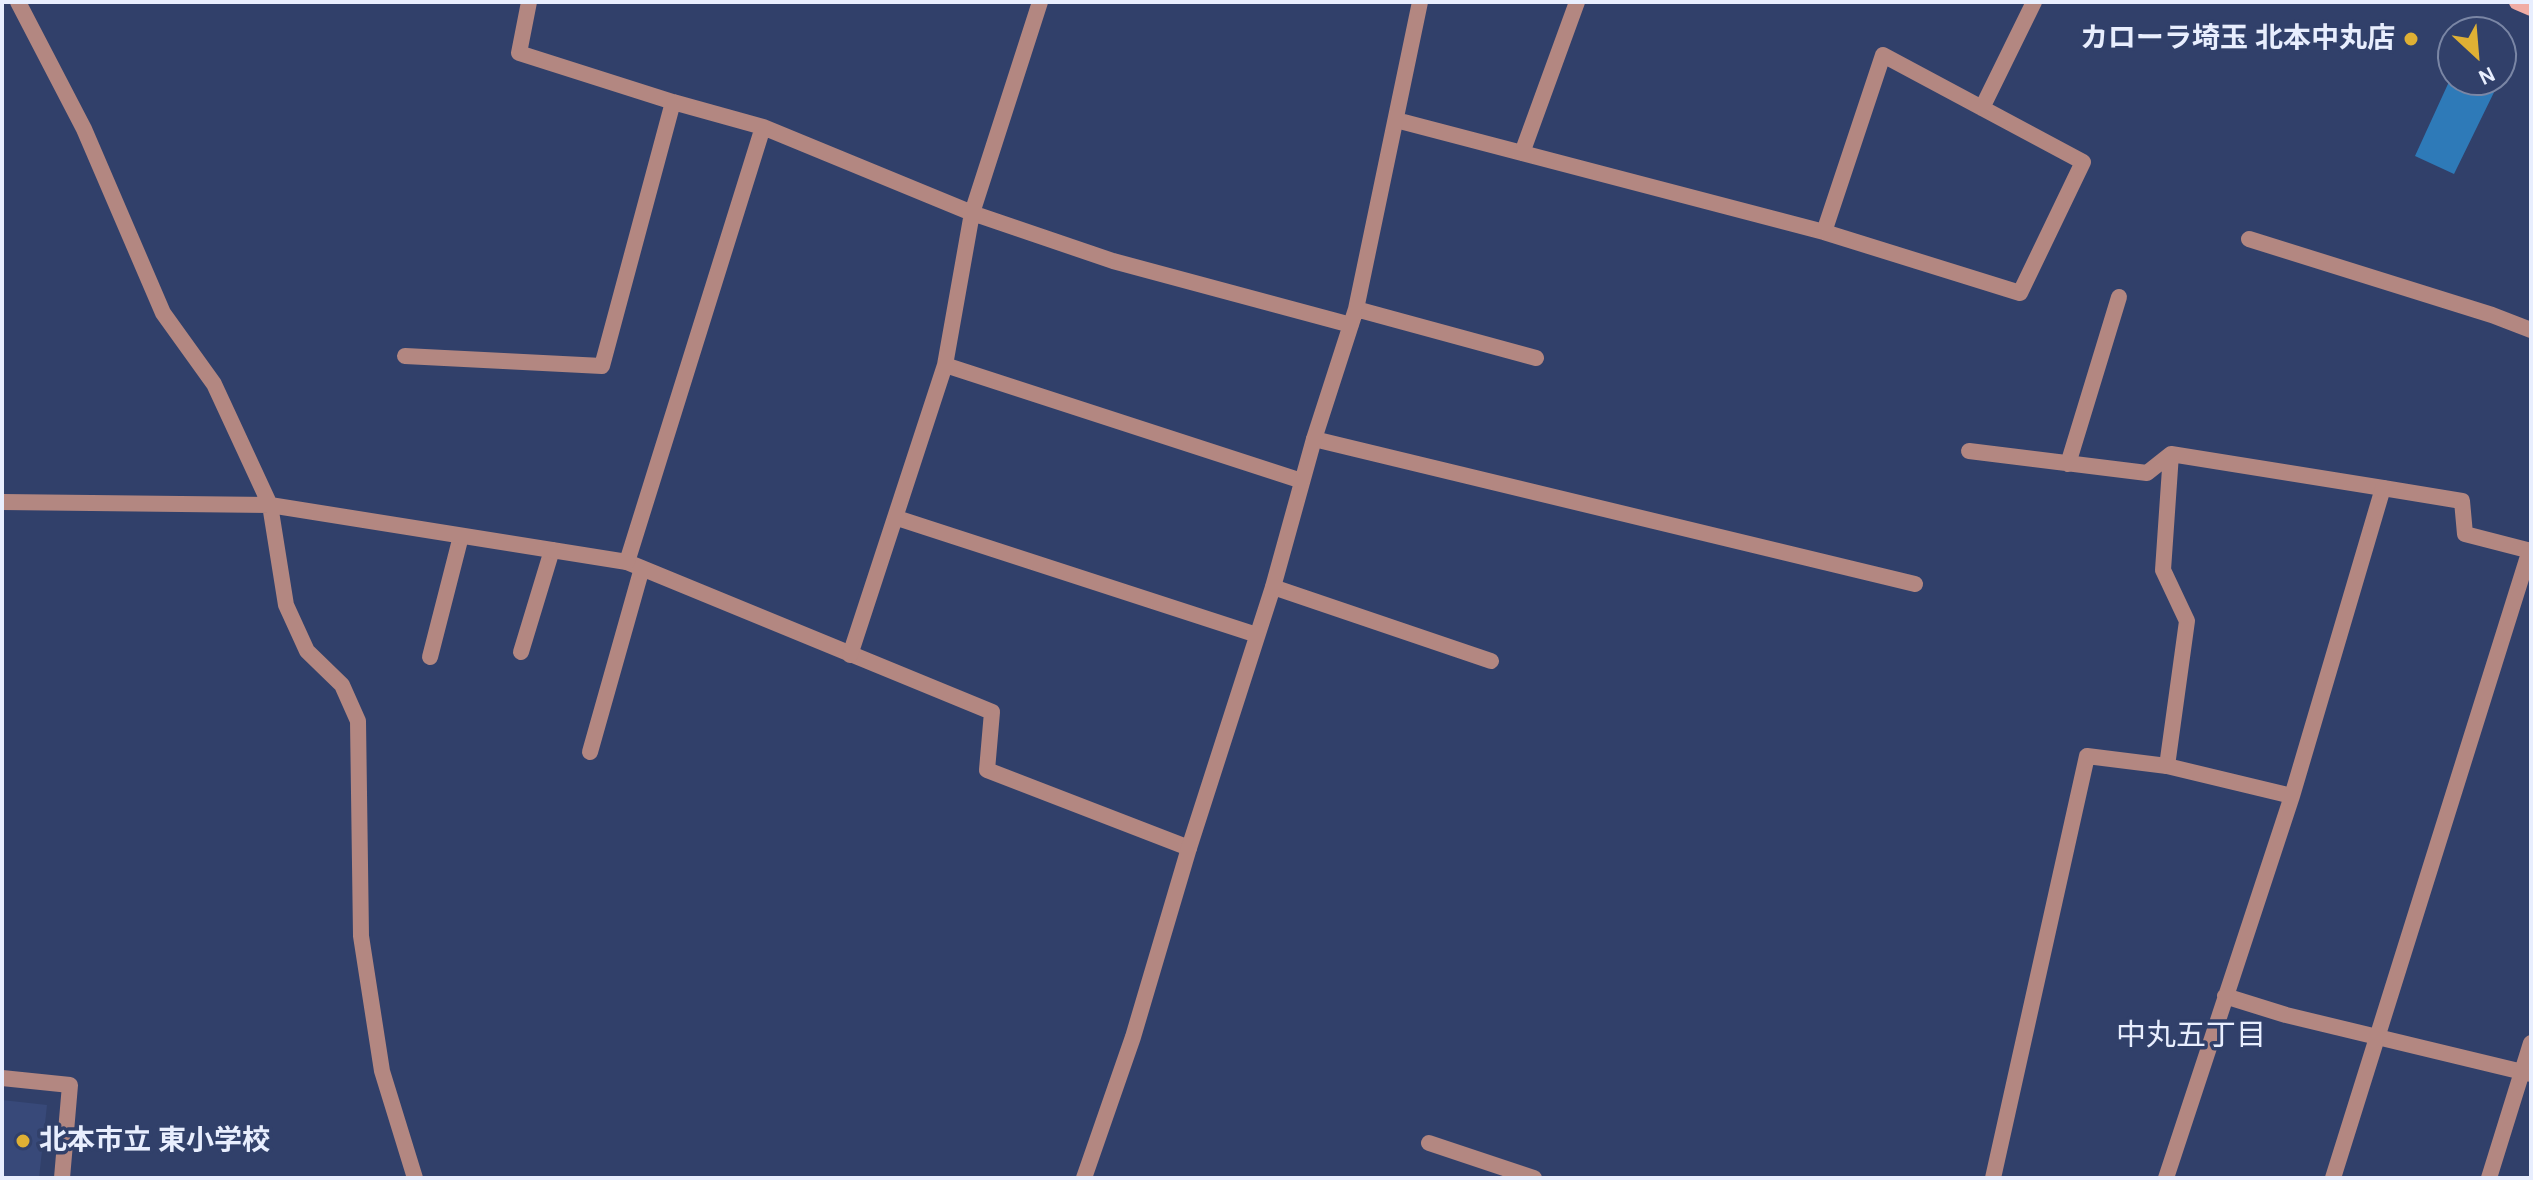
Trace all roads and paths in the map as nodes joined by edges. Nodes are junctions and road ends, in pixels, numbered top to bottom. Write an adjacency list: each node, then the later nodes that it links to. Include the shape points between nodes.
1 (18, 2): 30 (street, via 84,129 163,313 214,384)
2 (529, 2): 9 (street, via 519,53)
3 (1040, 2): 14 (street)
4 (1420, 2): 11 (street)
5 (1577, 2): 13 (street)
6 (2034, 2): 10 (street)
7 (2517, 2): 8 (main road)
8 (2531, 8)
9 (673, 102): 12 (street); 20 (street, via 602,366)
10 (1982, 108): 15 (street, via 1883,55); 15 (street, via 2083,162 2020,293)
11 (1396, 120): 13 (street); 18 (street)
12 (763, 127): 14 (street); 35 (street)
13 (1522, 153): 15 (street)
14 (972, 213): 18 (street, via 1113,261); 22 (street)
15 (1824, 232)
16 (2249, 239): 19 (street)
17 (2119, 297): 26 (street)
18 (1354, 317): 21 (street); 23 (street)
19 (2531, 330)
20 (405, 356)
21 (1536, 358)
22 (945, 365): 27 (street); 31 (street)
23 (1314, 439): 27 (street); 36 (street)
24 (1969, 451): 26 (street)
25 (2171, 454): 26 (street, via 2147,473); 28 (street); 44 (street, via 2163,570 2187,621)
26 (2068, 464)
27 (1302, 481): 37 (street)
28 (2383, 488): 34 (street, via 2462,501 2465,534); 45 (street)
29 (2, 502): 30 (street)
30 (270, 505): 32 (street); 55 (street, via 286,605 307,651 342,685 358,721 361,936 382,1071)
31 (897, 518): 38 (street); 40 (street)
32 (461, 536): 33 (street); 41 (street)
33 (552, 550): 35 (street); 39 (street)
34 (2530, 550): 48 (street)
35 (634, 565): 40 (street); 43 (street)
36 (1915, 584)
37 (1273, 587): 38 (street); 42 (street)
38 (1257, 635): 46 (street)
39 (521, 652)
40 (850, 655): 46 (street, via 992,712 987,770)
41 (430, 657)
42 (1491, 661)
43 (590, 752)
44 (2167, 766): 45 (street); 57 (street, via 2087,756)
45 (2292, 796): 47 (street)
46 (1189, 848): 56 (street)
47 (2225, 996): 48 (street); 58 (street)
48 (2377, 1037): 50 (street); 59 (street)
49 (2531, 1043): 50 (street)
50 (2527, 1073): 60 (street)
51 (2, 1078): 54 (street, via 70,1085)
52 (1429, 1143): 53 (street)
53 (1525, 1177)
54 (62, 1178)
55 (415, 1178)
56 (1084, 1178)
57 (1993, 1178)
58 (2166, 1178)
59 (2333, 1178)
60 (2489, 1178)

